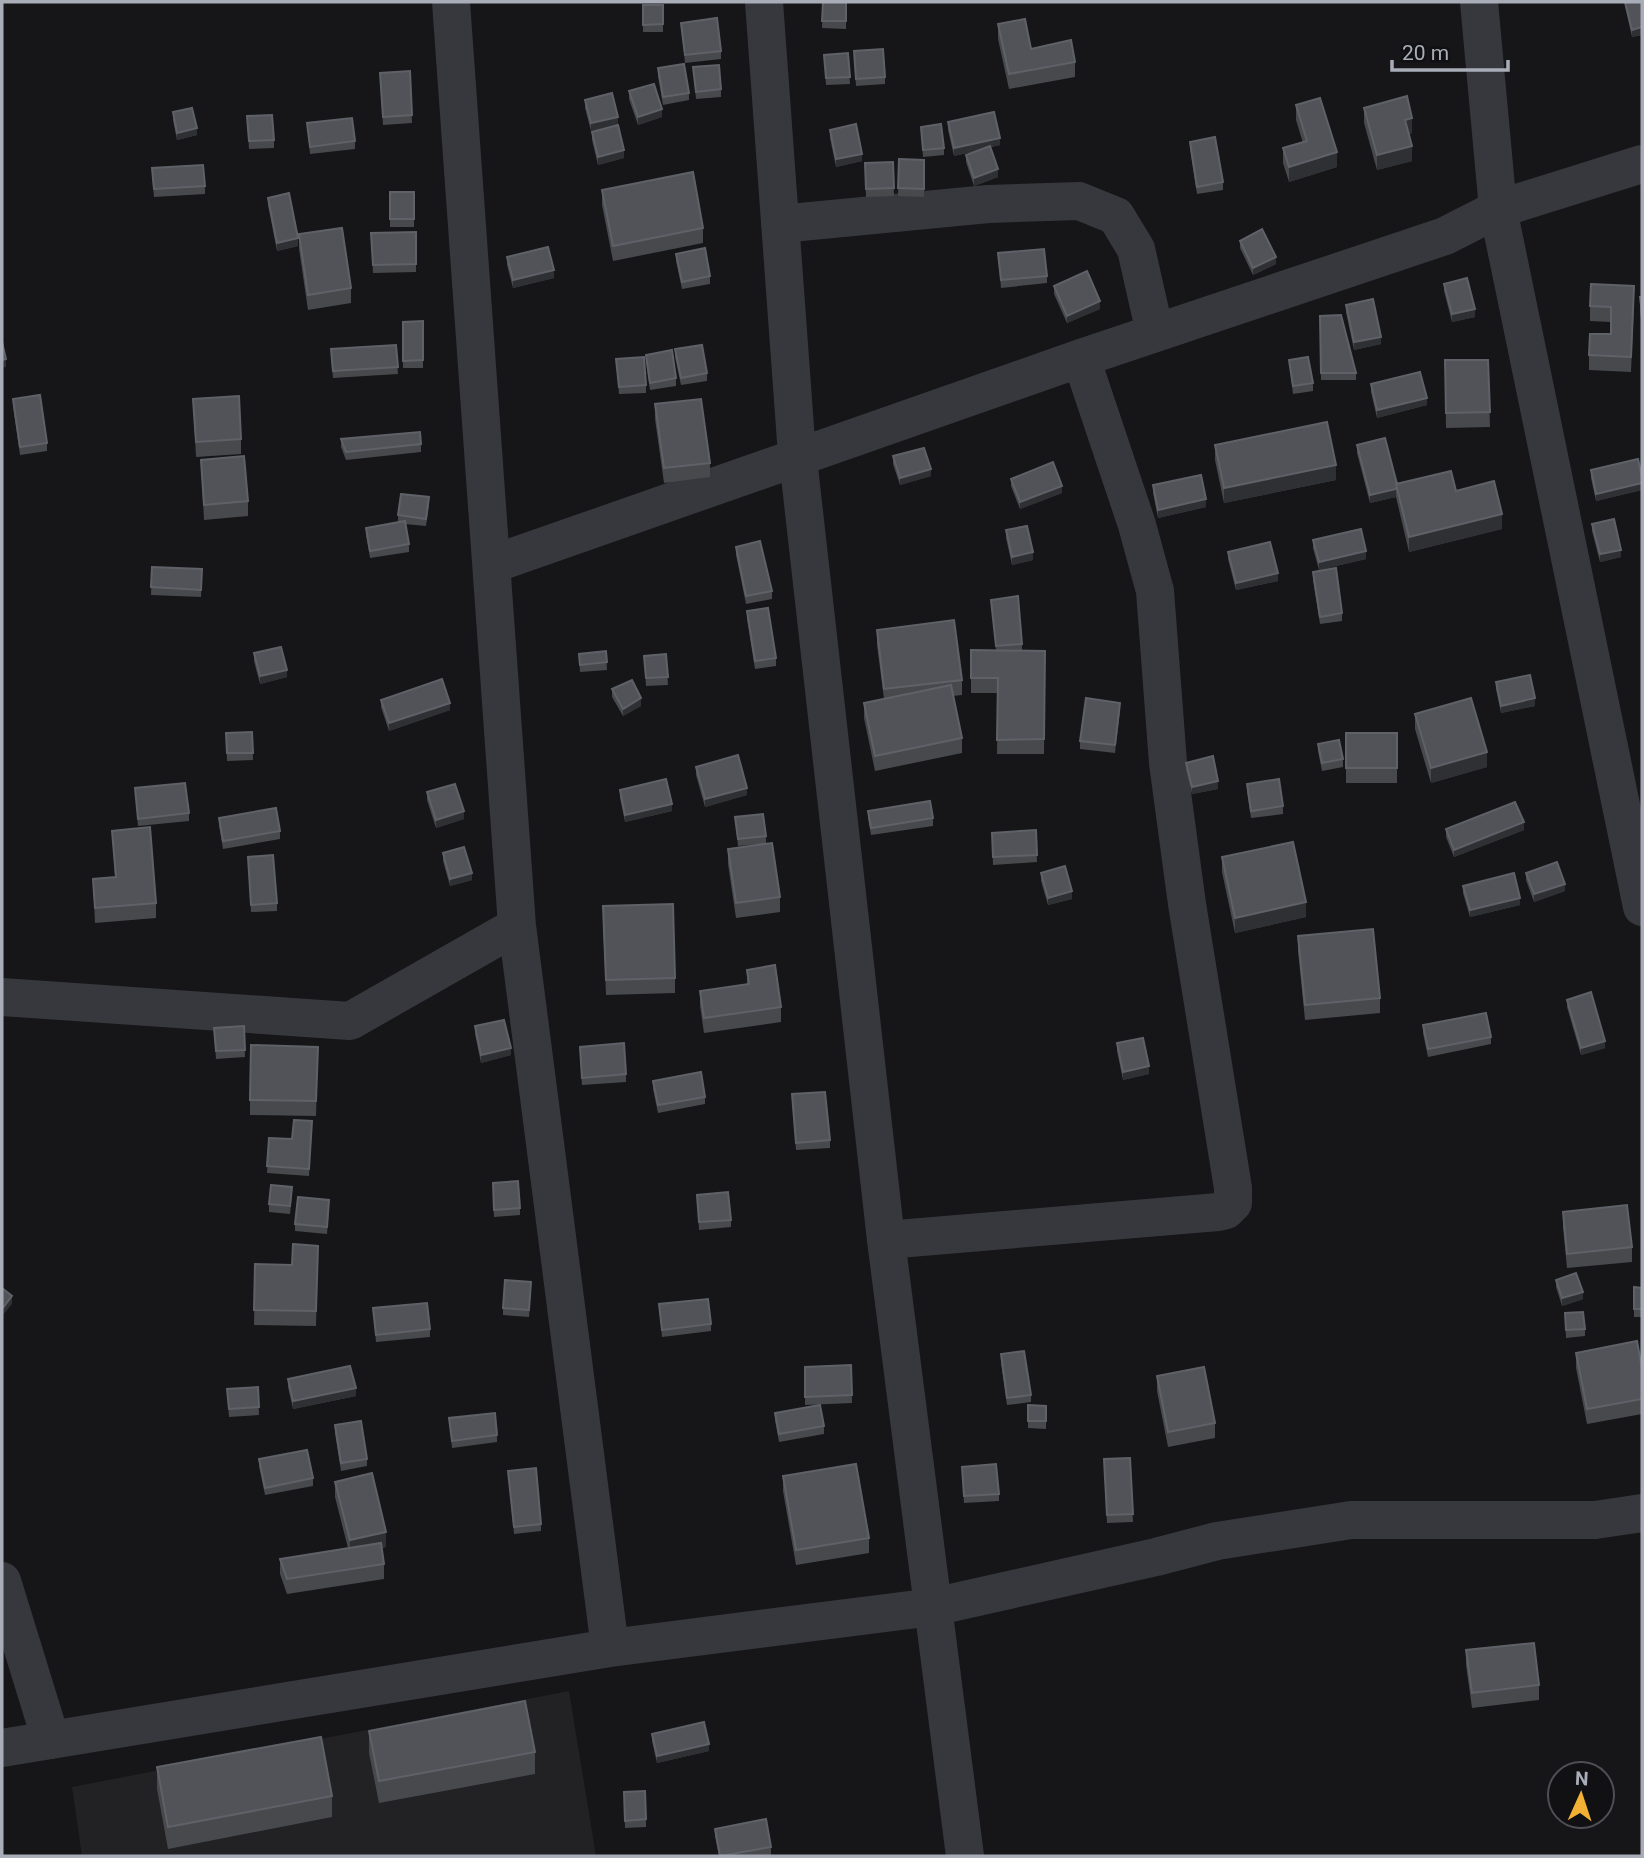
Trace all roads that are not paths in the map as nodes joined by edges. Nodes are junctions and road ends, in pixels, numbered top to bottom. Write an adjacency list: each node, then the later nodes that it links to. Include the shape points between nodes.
1 (451, 2): 10 (street)
2 (764, 2): 6 (street)
3 (1479, 2): 5 (street)
4 (1642, 164): 5 (street)
5 (1498, 209): 7 (street, via 1446,236); 11 (street)
6 (780, 224): 7 (street, via 988,204 1079,201 1116,216 1136,249); 9 (street)
7 (1156, 332): 8 (street)
8 (1081, 358): 9 (street); 14 (street, via 1154,591 1167,763 1233,1203 1218,1212)
9 (798, 456): 10 (street); 14 (street)
10 (493, 564): 12 (street)
11 (1642, 907)
12 (517, 926): 13 (street, via 350,1021); 18 (street)
13 (2, 997)
14 (886, 1240): 17 (street)
15 (1642, 1513): 17 (street, via 1595,1520 1350,1520 1217,1541)
16 (2, 1580): 19 (street)
17 (933, 1607): 18 (street); 21 (street)
18 (610, 1648): 19 (street)
19 (51, 1740): 20 (street)
20 (2, 1748)
21 (965, 1856)

